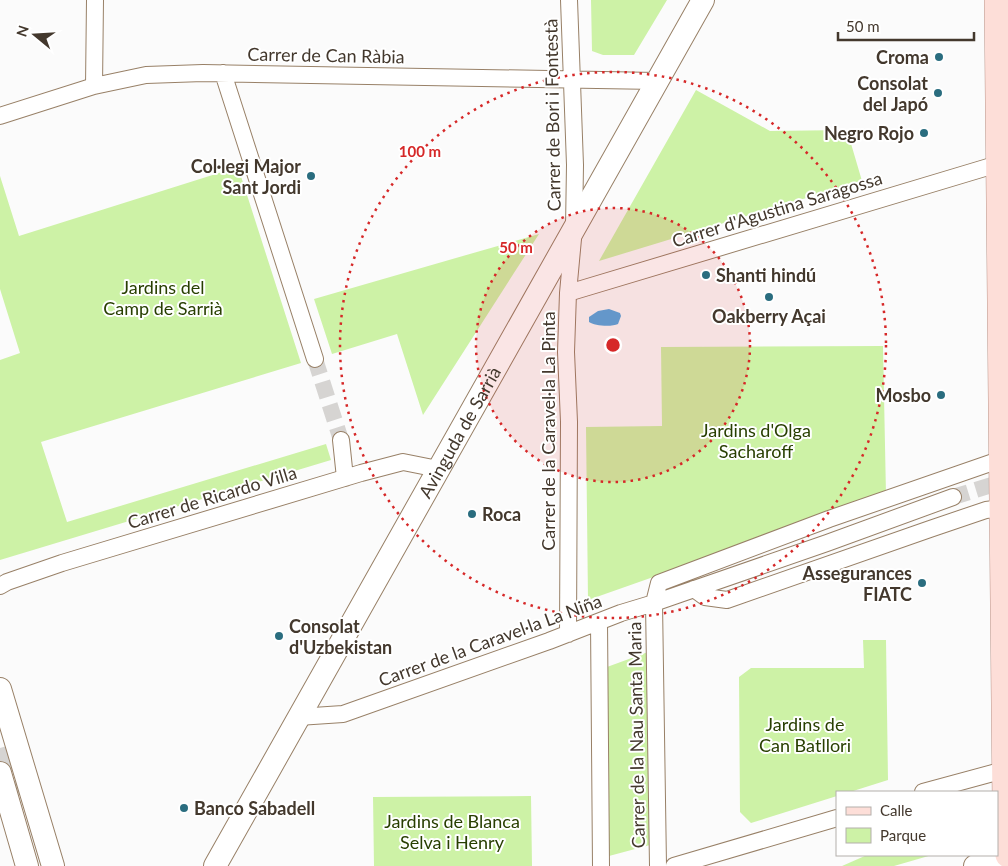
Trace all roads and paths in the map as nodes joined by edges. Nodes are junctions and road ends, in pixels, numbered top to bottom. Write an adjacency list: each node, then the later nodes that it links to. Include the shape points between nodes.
1 (96, 0): 8 (street)
2 (569, 0): 6 (street, Carrer de Bori i Fontestà)
3 (704, 0): 7 (main road, Avinguda de Sarrià)
4 (997, 0): 10 (main road)
5 (223, 73): 6 (street, Carrer de Can Ràbia); 8 (street, Carrer de Can Ràbia, via 146,75); 13 (street)
6 (571, 80): 7 (street, Carrer de Can Ràbia); 11 (street, Carrer de Bori i Fontestà)
7 (657, 82): 11 (main road, Avinguda de Sarrià)
8 (94, 86): 9 (street, Carrer de Can Ràbia)
9 (0, 116)
10 (998, 164): 12 (street, Carrer d'Agustina Saragossa); 15 (main road)
11 (574, 228): 12 (street, Carrer de la Caravel·la La Pinta); 16 (main road, Avinguda de Sarrià)
12 (568, 293): 24 (street, Carrer de la Caravel·la La Pinta)
13 (315, 359)
14 (341, 440): 17 (street)
15 (993, 462): 19 (main road); 22 (street, Carrer de la Nau Santa Maria, via 659,583)
16 (438, 469): 17 (street, Carrer de Ricardo Villa, via 403,462); 26 (main road, Avinguda de Sarrià)
17 (345, 478): 20 (street, Carrer de Ricardo Villa, via 62,563)
18 (953, 497): 21 (street, Carrer de la Caravel·la La Niña)
19 (1002, 508): 21 (street, via 986,510 727,600 705,597); 27 (main road)
20 (0, 586)
21 (694, 589): 22 (street, Carrer de la Caravel·la La Niña)
22 (654, 603): 23 (street, Carrer de la Caravel·la La Niña); 36 (street, Carrer de la Nau Santa Maria)
23 (599, 622): 24 (street, Carrer de la Caravel·la La Niña); 35 (street, Carrer de la Nau Santa Maria)
24 (568, 634): 26 (street, Carrer de la Caravel·la La Niña, via 343,714)
25 (0, 689): 33 (main road)
26 (298, 716): 34 (main road, Avinguda de Sarrià)
27 (1004, 770): 29 (street); 31 (main road)
28 (0, 773): 32 (main road)
29 (927, 791)
30 (836, 818): 37 (street)
31 (1008, 858): 38 (main road); 39 (main road)
32 (28, 866)
33 (53, 866)
34 (215, 866)
35 (601, 866)
36 (658, 866)
37 (674, 866)
38 (975, 866)
39 (1008, 866)

